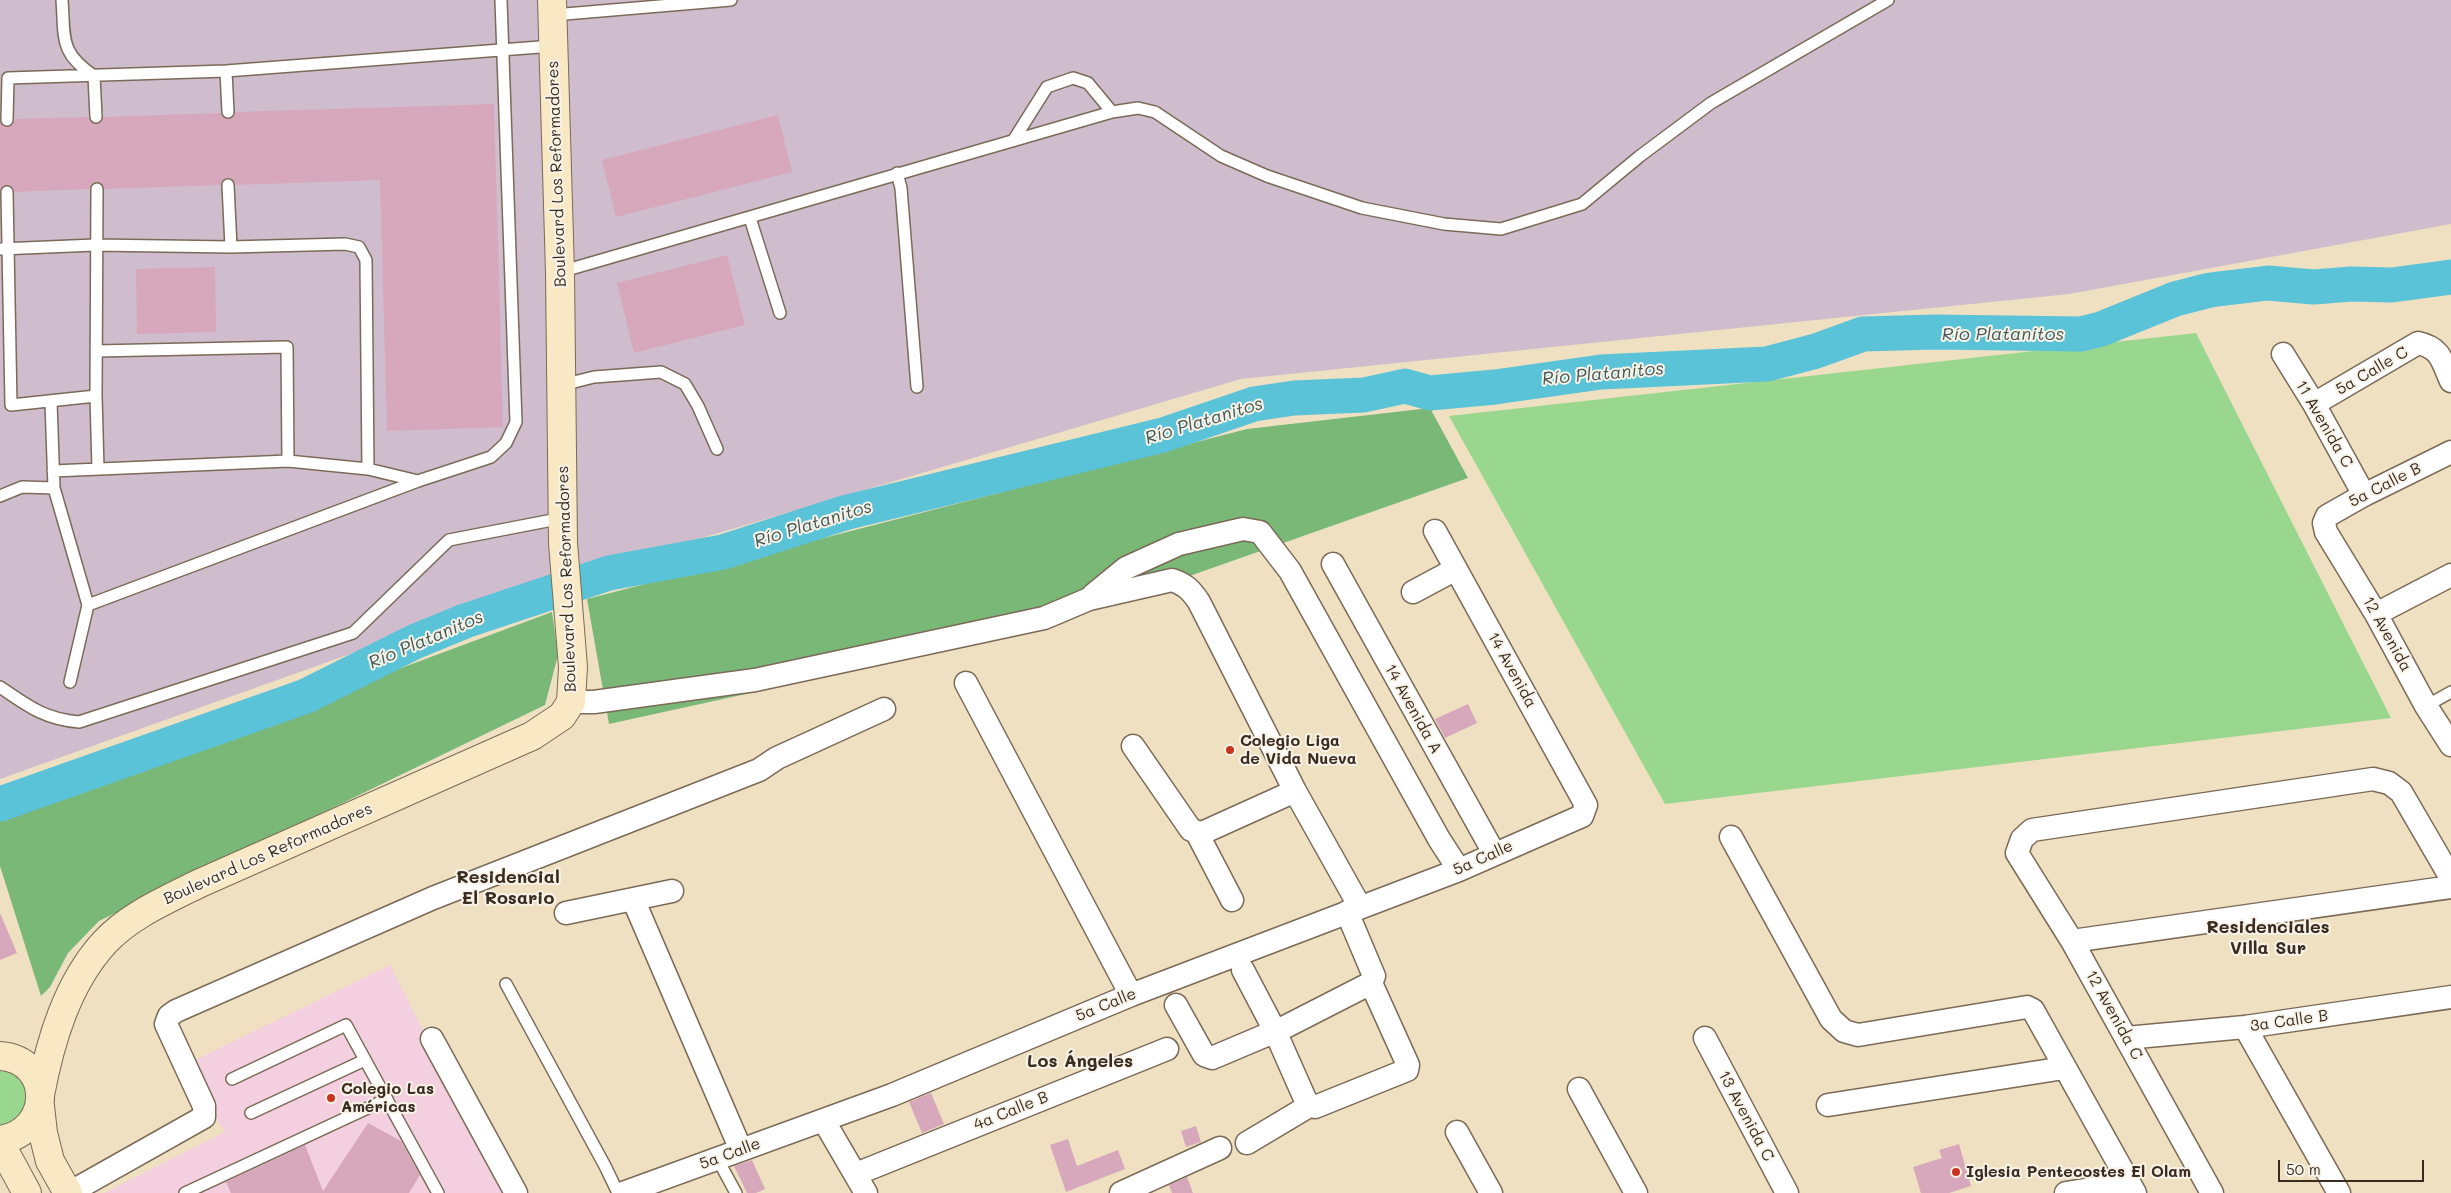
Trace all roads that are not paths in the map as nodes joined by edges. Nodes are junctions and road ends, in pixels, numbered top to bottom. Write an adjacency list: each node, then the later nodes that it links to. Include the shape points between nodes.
1 (62, 0): 9 (lane, via 66,48 75,63)
2 (501, 0): 7 (lane)
3 (731, 0): 5 (lane)
4 (1888, 0): 11 (lane, via 1711,103 1582,204 1501,229 1444,224 1362,208 1267,176 1222,156 1155,112 1138,108)
5 (552, 8): 6 (main road, Boulevard Los Reformadores)
6 (553, 46): 7 (lane); 23 (main road, Boulevard Los Reformadores)
7 (502, 50): 8 (lane); 39 (lane, via 516,422 506,443 491,457)
8 (226, 71): 9 (lane); 10 (lane)
9 (94, 76): 12 (lane); 13 (lane, via 8,78)
10 (228, 112)
11 (1112, 112): 14 (lane); 14 (lane, via 1088,83 1073,78 1047,86)
12 (96, 117)
13 (7, 120)
14 (1013, 141): 15 (lane)
15 (897, 174): 19 (lane); 29 (lane, via 901,188)
16 (228, 185): 21 (lane)
17 (97, 189): 20 (lane)
18 (7, 192): 22 (lane)
19 (750, 218): 23 (lane); 24 (lane)
20 (95, 245): 21 (lane); 22 (lane); 25 (lane)
21 (231, 247): 37 (lane, via 345,244 359,247 366,260)
22 (4, 249): 31 (lane, via 12,405)
23 (560, 272): 28 (main road, Boulevard Los Reformadores)
24 (780, 313)
25 (96, 351): 30 (lane); 35 (lane, via 287,347)
26 (2283, 354): 32 (street, 11 Avenida C)
27 (2451, 381): 32 (street, 5a Calle C, via 2431,346 2418,344)
28 (562, 385): 33 (lane, via 594,377 661,372 685,384); 44 (main road, Boulevard Los Reformadores)
29 (917, 387)
30 (96, 396): 31 (lane); 36 (lane)
31 (51, 402): 38 (lane)
32 (2314, 404): 41 (street, 11 Avenida C)
33 (716, 449)
34 (2451, 452): 41 (street, 5a Calle B)
35 (288, 461): 36 (lane); 37 (lane)
36 (98, 469): 38 (lane)
37 (368, 469): 39 (lane)
38 (53, 471): 40 (lane)
39 (418, 480): 51 (lane)
40 (54, 488): 42 (lane, via 22,487); 51 (lane)
41 (2364, 495): 43 (street, 5a Calle B, via 2327,516)
42 (0, 496)
43 (2324, 523): 52 (street, 12 Avenida, via 2326,532)
44 (563, 530): 55 (lane, via 449,540 353,633 79,722 57,720 33,709); 57 (main road, Boulevard Los Reformadores, via 573,667)
45 (1435, 531): 47 (street, 14 Avenida)
46 (1333, 564): 66 (street, 14 Avenida A)
47 (1456, 569): 49 (street); 63 (street, 14 Avenida, via 1586,805)
48 (2451, 575): 52 (street)
49 (1413, 592)
50 (1089, 599): 57 (street, via 1044,618 755,680 594,702); 62 (street, via 1172,580 1192,590); 67 (street, via 1126,568 1179,544 1243,529 1260,532 1290,571)
51 (88, 605): 53 (lane)
52 (2376, 614): 58 (street, 12 Avenida)
53 (70, 682)
54 (966, 683): 79 (street)
55 (0, 687)
56 (2451, 692): 58 (lane)
57 (571, 702): 83 (main road, Boulevard Los Reformadores, via 562,716 532,736 144,911 105,942 75,983)
58 (2426, 706): 60 (street, 12 Avenida)
59 (884, 709): 111 (street, via 776,758 759,770 433,898 176,1011 166,1024 204,1106 204,1117)
60 (2451, 745)
61 (1133, 746): 64 (street, via 1191,830)
62 (1294, 791): 64 (street); 73 (street)
63 (1586, 811): 66 (street, 5a Calle, via 1582,816)
64 (1197, 833): 72 (street)
65 (1732, 837): 92 (street, via 1831,1019 1844,1030 1858,1035 2027,1006 2033,1010)
66 (1494, 853): 67 (street, 5a Calle)
67 (1459, 870): 73 (street, 5a Calle)
68 (2451, 878): 75 (street, 12 Avenida C, via 2401,792 2389,783 2373,779 2032,830 2022,839 2017,853)
69 (2451, 887): 75 (street)
70 (672, 891): 71 (street)
71 (633, 899): 74 (street); 105 (street)
72 (1232, 900)
73 (1354, 910): 77 (street, via 1374,976); 79 (street, 5a Calle)
74 (566, 913)
75 (2072, 941): 86 (street, 12 Avenida C)
76 (1244, 970): 84 (street)
77 (1371, 983): 84 (street); 98 (street, via 1408,1070 1315,1107)
78 (506, 984): 115 (lane)
79 (1131, 995): 100 (street, 5a Calle)
80 (2451, 998): 82 (street, 3a Calle B)
81 (1176, 1005): 84 (street, via 1204,1055 1212,1058)
82 (2245, 1027): 86 (street, 3a Calle B); 124 (street)
83 (56, 1030): 88 (main road, via 28,1045); 96 (main road, Boulevard Los Reformadores, via 46,1062)
84 (1274, 1031): 98 (street)
85 (1705, 1038): 121 (street, 13 Avenida C)
86 (2126, 1038): 123 (street, 12 Avenida C)
87 (432, 1039): 114 (street)
88 (0, 1040)
89 (1167, 1049): 107 (street, 4a Calle B)
90 (0, 1056): 96 (main road, via 28,1067 39,1084)
91 (366, 1060): 93 (lane, via 346,1025); 95 (lane); 99 (lane)
92 (2064, 1068): 97 (street); 109 (street)
93 (232, 1079)
94 (1579, 1090): 120 (street)
95 (386, 1098): 112 (lane); 113 (lane)
96 (40, 1100): 102 (main road, via 30,1126); 111 (main road, via 50,1162)
97 (1828, 1105)
98 (1309, 1106): 103 (street)
99 (251, 1113)
100 (824, 1121): 105 (street, 5a Calle); 107 (street)
101 (1457, 1132): 119 (street)
102 (0, 1142): 110 (main road)
103 (1247, 1143)
104 (1220, 1148): 118 (street)
105 (741, 1150): 106 (street, 5a Calle)
106 (717, 1158): 108 (street, 5a Calle); 117 (lane)
107 (861, 1184)
108 (655, 1188): 116 (street, 5a Calle)
109 (2132, 1188): 122 (street)
110 (28, 1193)
111 (68, 1193)
112 (185, 1193)
113 (438, 1193)
114 (516, 1193)
115 (618, 1193)
116 (623, 1193)
117 (736, 1193)
118 (1121, 1193)
119 (1491, 1193)
120 (1636, 1193)
121 (1787, 1193)
122 (2066, 1193)
123 (2212, 1193)
124 (2339, 1193)

